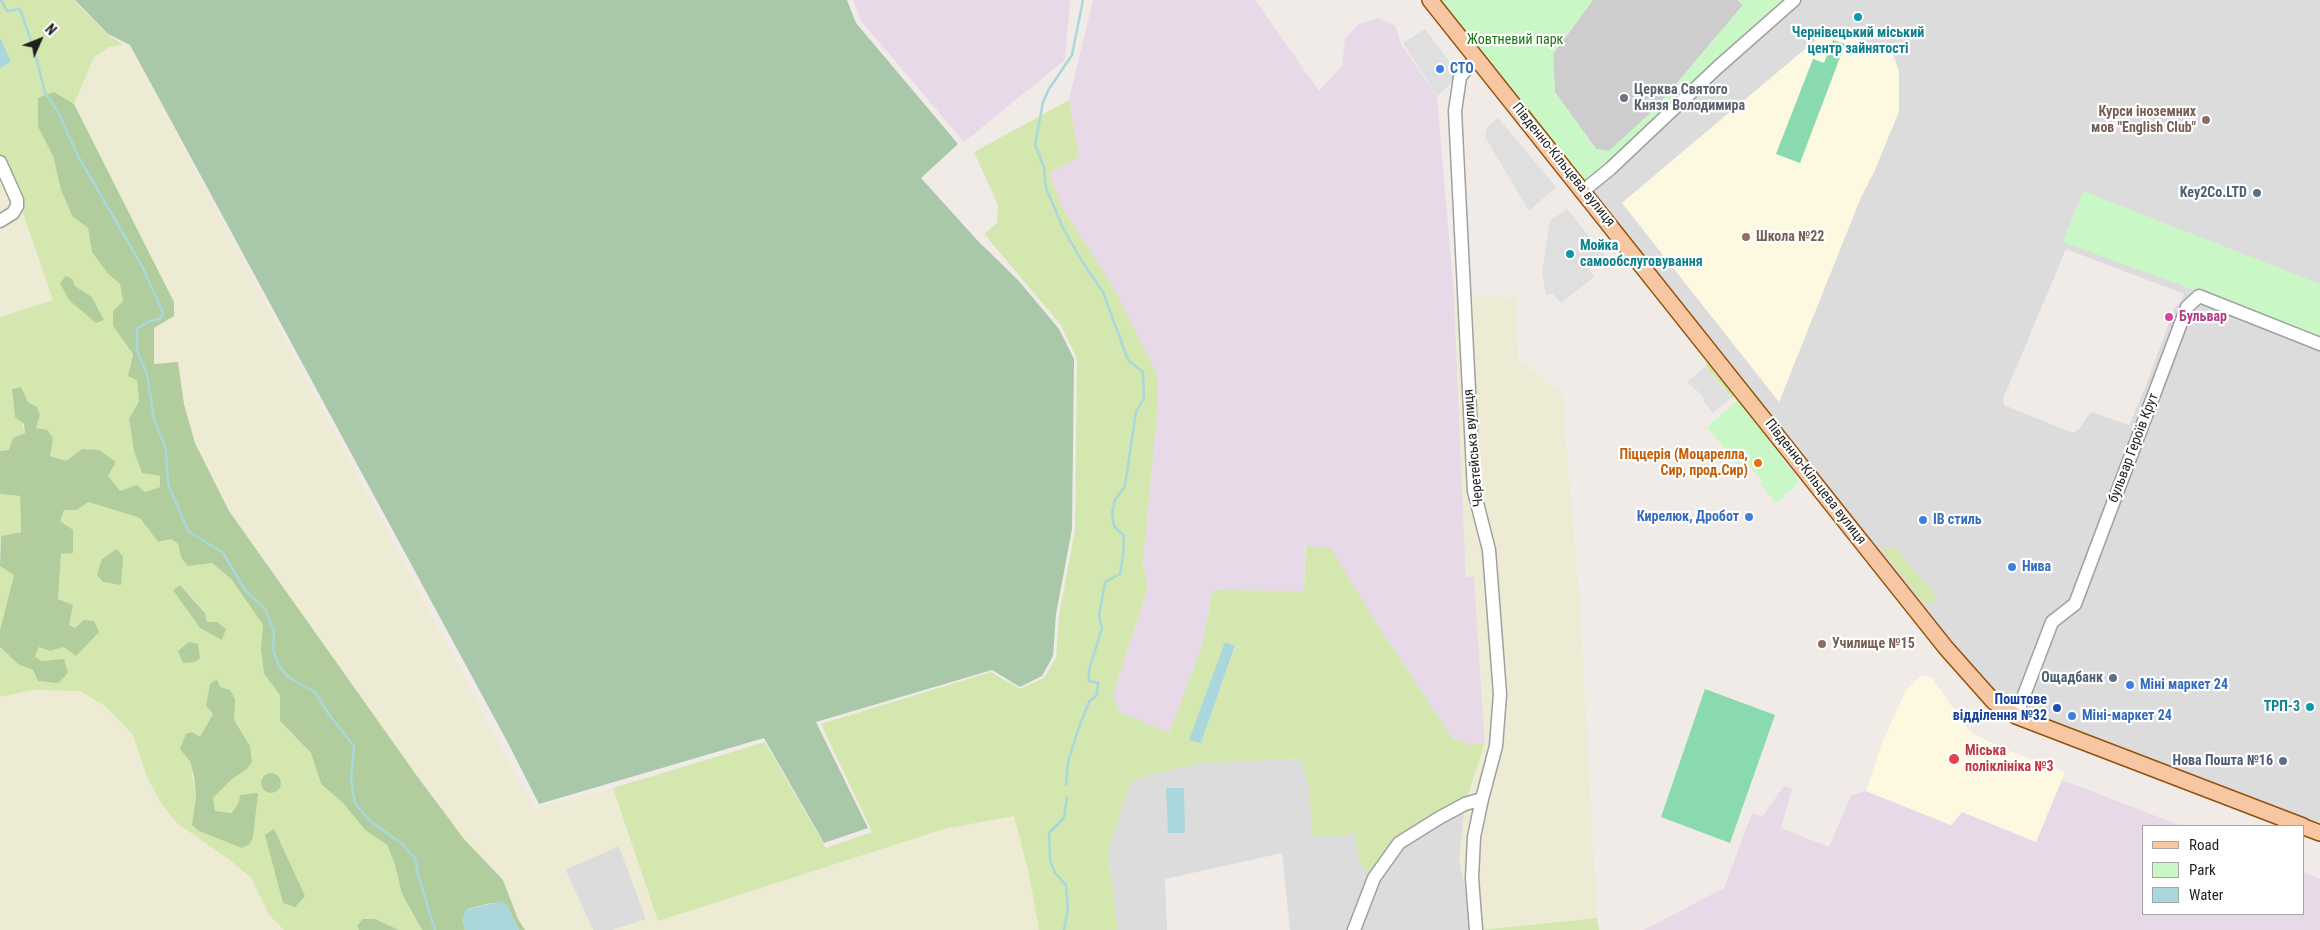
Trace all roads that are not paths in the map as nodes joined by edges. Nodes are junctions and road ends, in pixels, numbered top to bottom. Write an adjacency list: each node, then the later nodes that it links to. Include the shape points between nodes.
1 (1430, 0): 3 (main road, Південно-Кільцева вулиця)
2 (1794, 0): 5 (street)
3 (1476, 58): 5 (main road, Південно-Кільцева вулиця); 9 (street, Черетейська вулиця, via 1460,78 1455,111 1474,491 1489,550 1500,681 1498,736)
4 (0, 162): 6 (street, via 17,200 14,213)
5 (1583, 191): 8 (main road, Південно-Кільцева вулиця, via 1946,648 1994,702)
6 (0, 221)
7 (2320, 344): 8 (street, бульвар Героїв Крут, via 2199,296 2187,307 2075,604 2052,622)
8 (2016, 716): 10 (main road, Південно-Кільцева вулиця)
9 (1482, 799): 13 (street, via 1439,818 1399,843 1374,878); 14 (street, Черетейська вулиця, via 1474,837 1472,878)
10 (2300, 825)
11 (2305, 827): 12 (main road, Південно-Кільцева вулиця)
12 (2320, 833)
13 (1354, 930)
14 (1476, 930)

